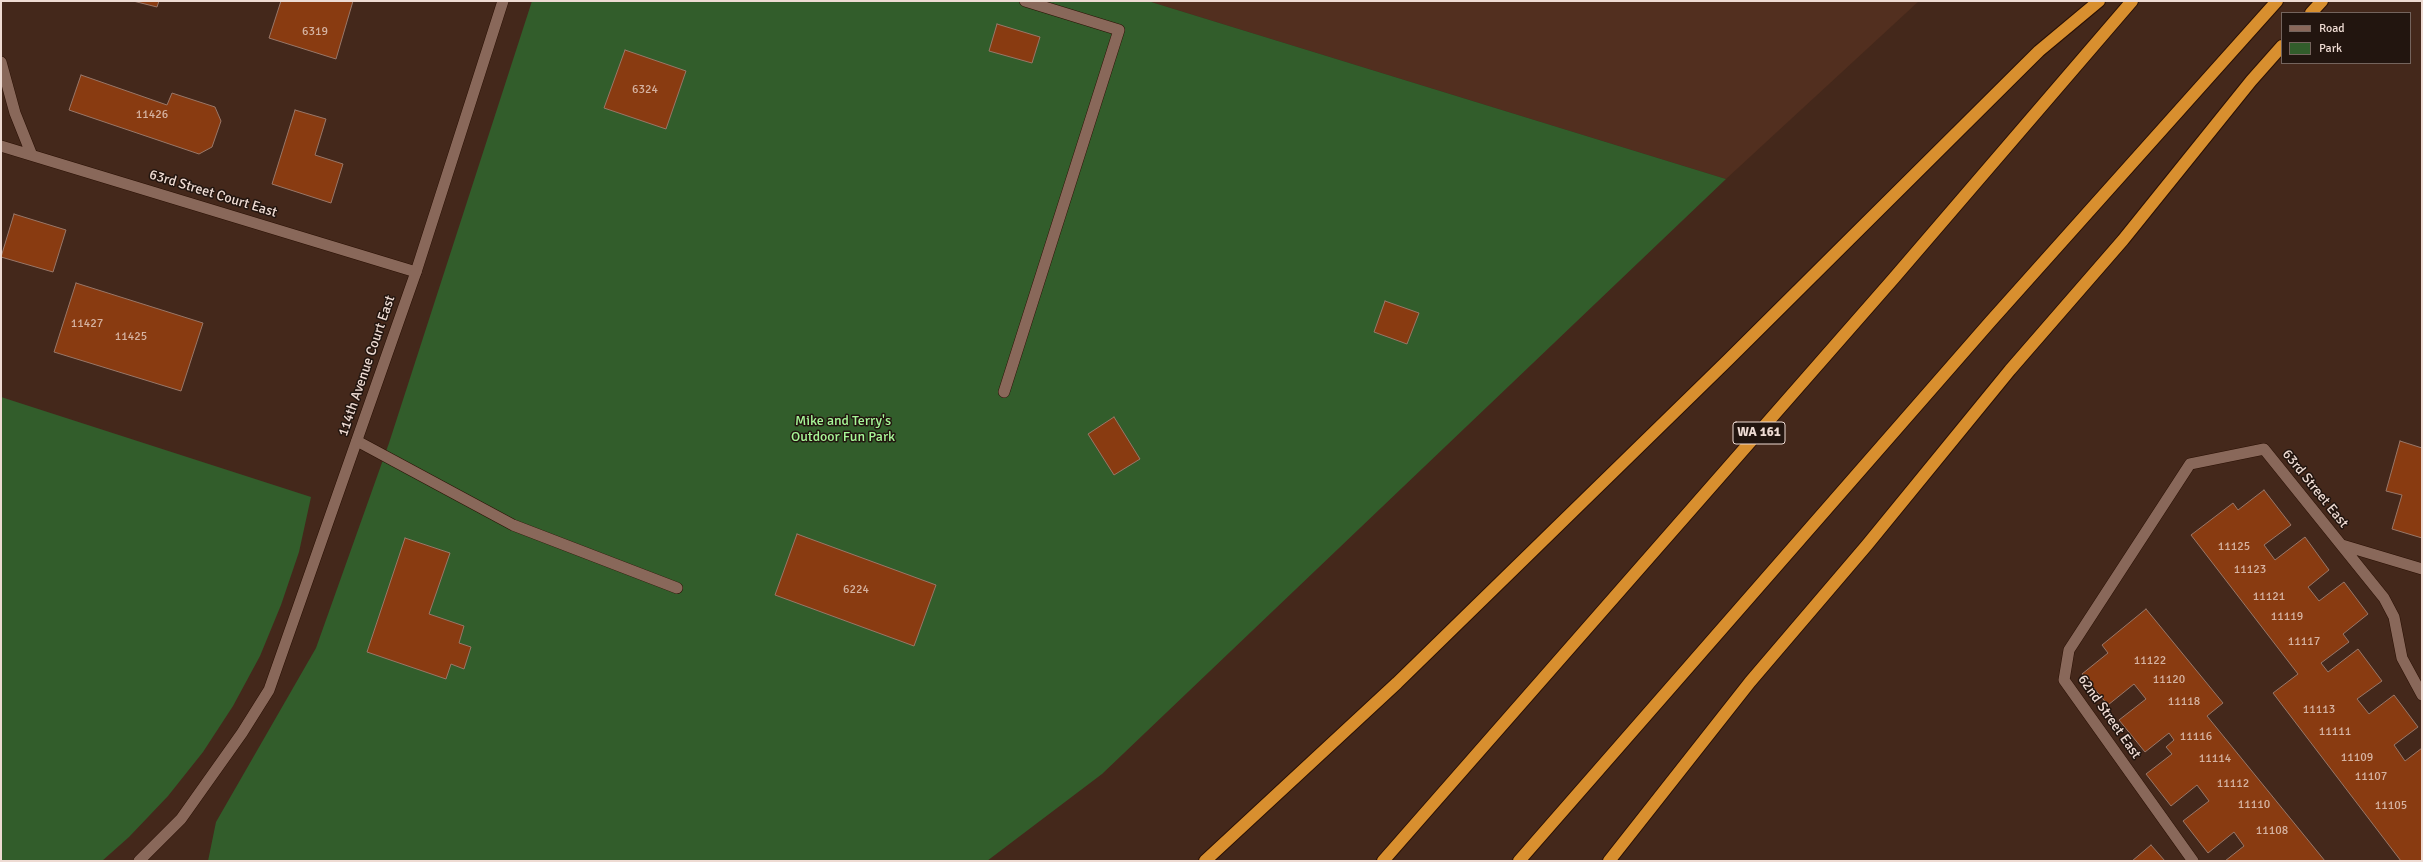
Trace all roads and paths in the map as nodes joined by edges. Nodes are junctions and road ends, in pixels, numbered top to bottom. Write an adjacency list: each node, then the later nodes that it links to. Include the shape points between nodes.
1 (502, 1): 12 (street, 114th Avenue Court East)
2 (1025, 1): 13 (street, via 1119,30)
3 (2099, 1): 21 (highway, via 2039,51 1402,677)
4 (2132, 1): 22 (highway, WA 161, via 1889,284)
5 (2277, 1): 23 (highway, via 1990,322)
6 (2322, 1): 7 (highway)
7 (2312, 12)
8 (2281, 47): 24 (highway, via 2123,240 2010,370 1868,545 1750,682)
9 (1, 62): 11 (street)
10 (1, 146): 11 (street, 63rd Street Court East)
11 (30, 154): 12 (street, 63rd Street Court East)
12 (416, 272): 14 (street, 114th Avenue Court East)
13 (1004, 392)
14 (357, 441): 18 (street, via 513,525); 20 (street, 114th Avenue Court East, via 269,690 181,819)
15 (2137, 544): 16 (street, 63rd Street East, via 2190,464 2264,449); 25 (street, 62nd Street East, via 2069,650 2064,680)
16 (2342, 545): 17 (street); 19 (street, 63rd Street East, via 2384,598 2394,617 2402,658)
17 (2422, 569)
18 (678, 588)
19 (2422, 695)
20 (139, 861)
21 (1205, 861)
22 (1383, 861)
23 (1518, 861)
24 (1609, 861)
25 (2193, 861)

